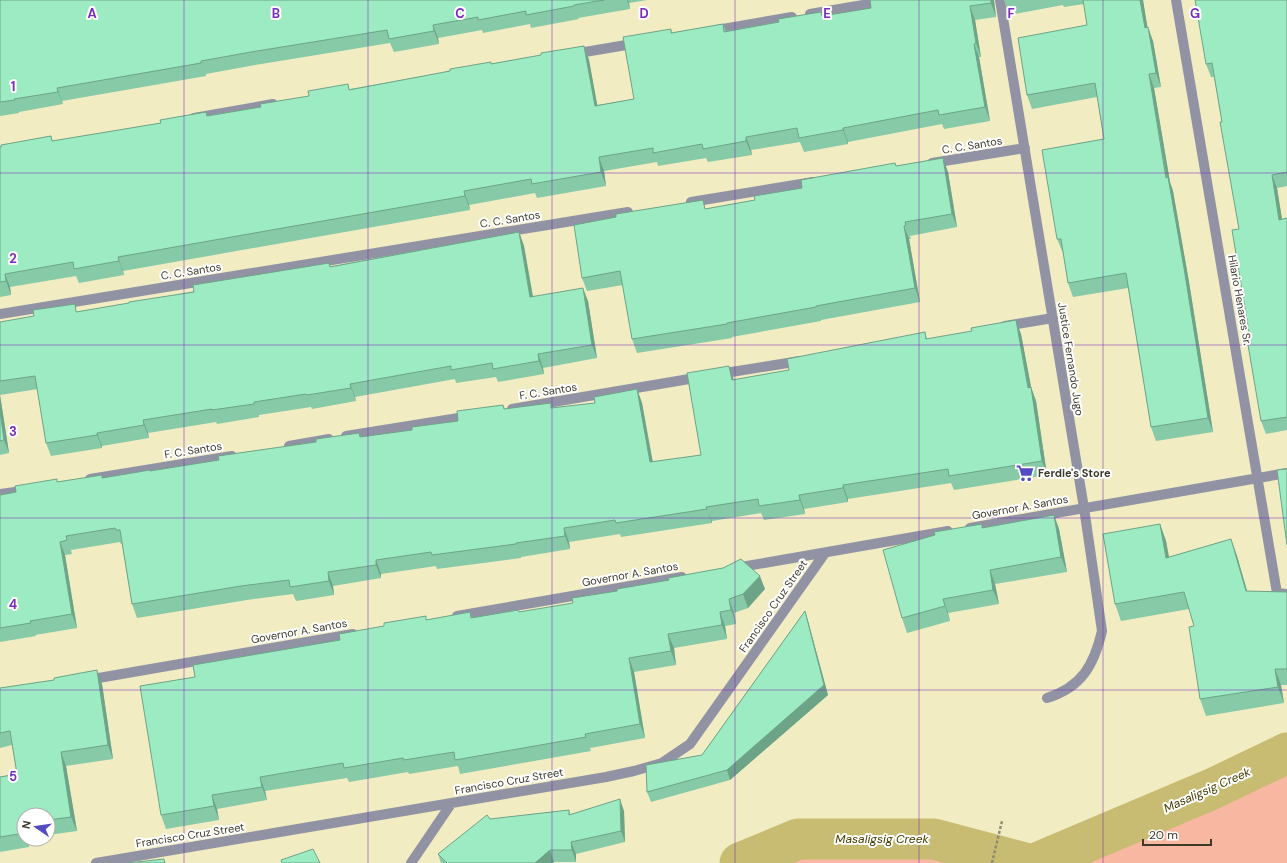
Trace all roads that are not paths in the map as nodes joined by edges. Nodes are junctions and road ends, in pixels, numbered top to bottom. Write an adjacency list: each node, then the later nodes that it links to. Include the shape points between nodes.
1 (892, 0): 4 (street)
2 (1000, 0): 9 (street, Justice Fernando Jugo)
3 (1176, 0): 23 (street, Hilario Henares Sr.)
4 (704, 32)
5 (650, 41): 6 (street)
6 (564, 55)
7 (282, 103): 8 (street)
8 (188, 119)
9 (1025, 148): 10 (street, C. C. Santos); 15 (street, Justice Fernando Jugo)
10 (922, 165)
11 (820, 181): 12 (street)
12 (678, 204)
13 (638, 211): 14 (street, C. C. Santos)
14 (0, 314)
15 (1052, 318): 16 (street); 27 (street, Justice Fernando Jugo)
16 (998, 328)
17 (809, 359): 18 (street, F. C. Santos)
18 (503, 410)
19 (479, 414): 20 (street)
20 (283, 447)
21 (244, 454): 24 (street, F. C. Santos)
22 (1287, 473): 23 (street, Governor A. Santos)
23 (1258, 478): 27 (street, Governor A. Santos); 31 (street, Hilario Henares Sr., via 1277,593)
24 (78, 481)
25 (39, 488): 26 (street)
26 (0, 494)
27 (1084, 508): 28 (street, Governor A. Santos); 35 (street, Justice Fernando Jugo, via 1102,631 1099,646 1088,669 1071,688)
28 (825, 553): 29 (street, Governor A. Santos); 36 (street, Francisco Cruz Street, via 690,744 662,762 634,771)
29 (723, 570)
30 (691, 576): 32 (street, Governor A. Santos)
31 (1287, 594)
32 (448, 618)
33 (361, 633): 34 (street, Governor A. Santos)
34 (78, 681)
35 (1048, 698)
36 (451, 804): 37 (street, Francisco Cruz Street); 38 (street)
37 (96, 863)
38 (411, 863)

